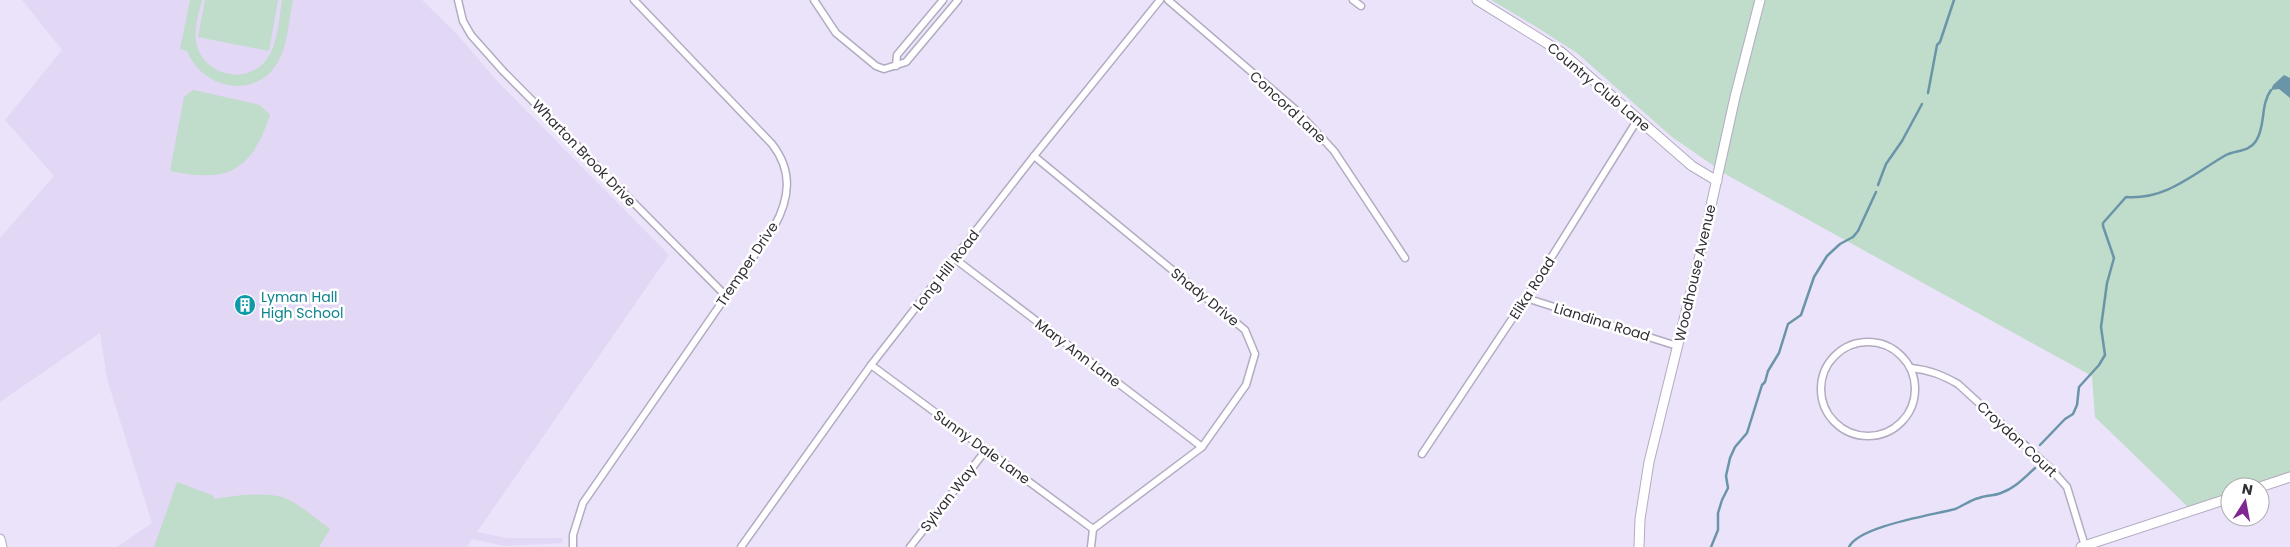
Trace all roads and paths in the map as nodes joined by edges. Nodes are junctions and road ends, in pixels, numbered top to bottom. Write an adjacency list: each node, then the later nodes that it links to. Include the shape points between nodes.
1 (458, 0): 18 (street, Wharton Brook Drive, via 467,28 503,71)
2 (634, 0): 18 (street, Tremper Drive, via 762,132 777,149 785,165 788,189 781,214)
3 (814, 0): 12 (street, via 836,33 876,66 884,69)
4 (943, 0): 12 (street, via 897,55)
5 (958, 0): 12 (street, via 906,62)
6 (1160, 0): 14 (street, Long Hill Road)
7 (1168, 0): 16 (street, Concord Lane, via 1297,111 1334,151)
8 (1353, 0): 11 (street)
9 (1477, 0): 13 (main road, Country Club Lane, via 1561,52)
10 (1760, 0): 15 (main road, Woodhouse Avenue)
11 (1361, 6)
12 (896, 66)
13 (1638, 119): 15 (main road, Country Club Lane, via 1692,166); 19 (street, Elika Road)
14 (1034, 156): 17 (street, Long Hill Road); 23 (street, Shady Drive, via 1245,330 1255,354 1246,385)
15 (1716, 180): 20 (main road, Woodhouse Avenue)
16 (1404, 258)
17 (955, 259): 21 (street, Long Hill Road); 23 (street, Mary Ann Lane)
18 (726, 296): 33 (street, Tremper Drive, via 583,504 573,535)
19 (1526, 298): 20 (street, Liandina Road); 25 (street, Elika Road)
20 (1677, 346): 37 (main road, Woodhouse Avenue, via 1649,462)
21 (871, 365): 24 (street, Sunny Dale Lane); 34 (street, Long Hill Road)
22 (1911, 368): 22 (street, via 1904,358 1884,344 1859,343 1848,347 1833,358 1824,374 1822,398 1826,410 1853,434 1878,435 1890,431 1908,415 1913,404 1916,392); 31 (street, Croydon Court, via 1942,374 1958,384 2051,469 2067,487)
23 (1202, 447): 29 (street, Shady Drive)
24 (986, 450): 29 (street, Sunny Dale Lane); 35 (street, Sylvan Way)
25 (1422, 454)
26 (2290, 477): 27 (main road)
27 (2270, 484)
28 (2220, 501): 31 (main road)
29 (1093, 529): 36 (street)
30 (0, 539): 32 (main road)
31 (2083, 546)
32 (2, 547)
33 (573, 547)
34 (741, 547)
35 (910, 547)
36 (1092, 547)
37 (1639, 547)

